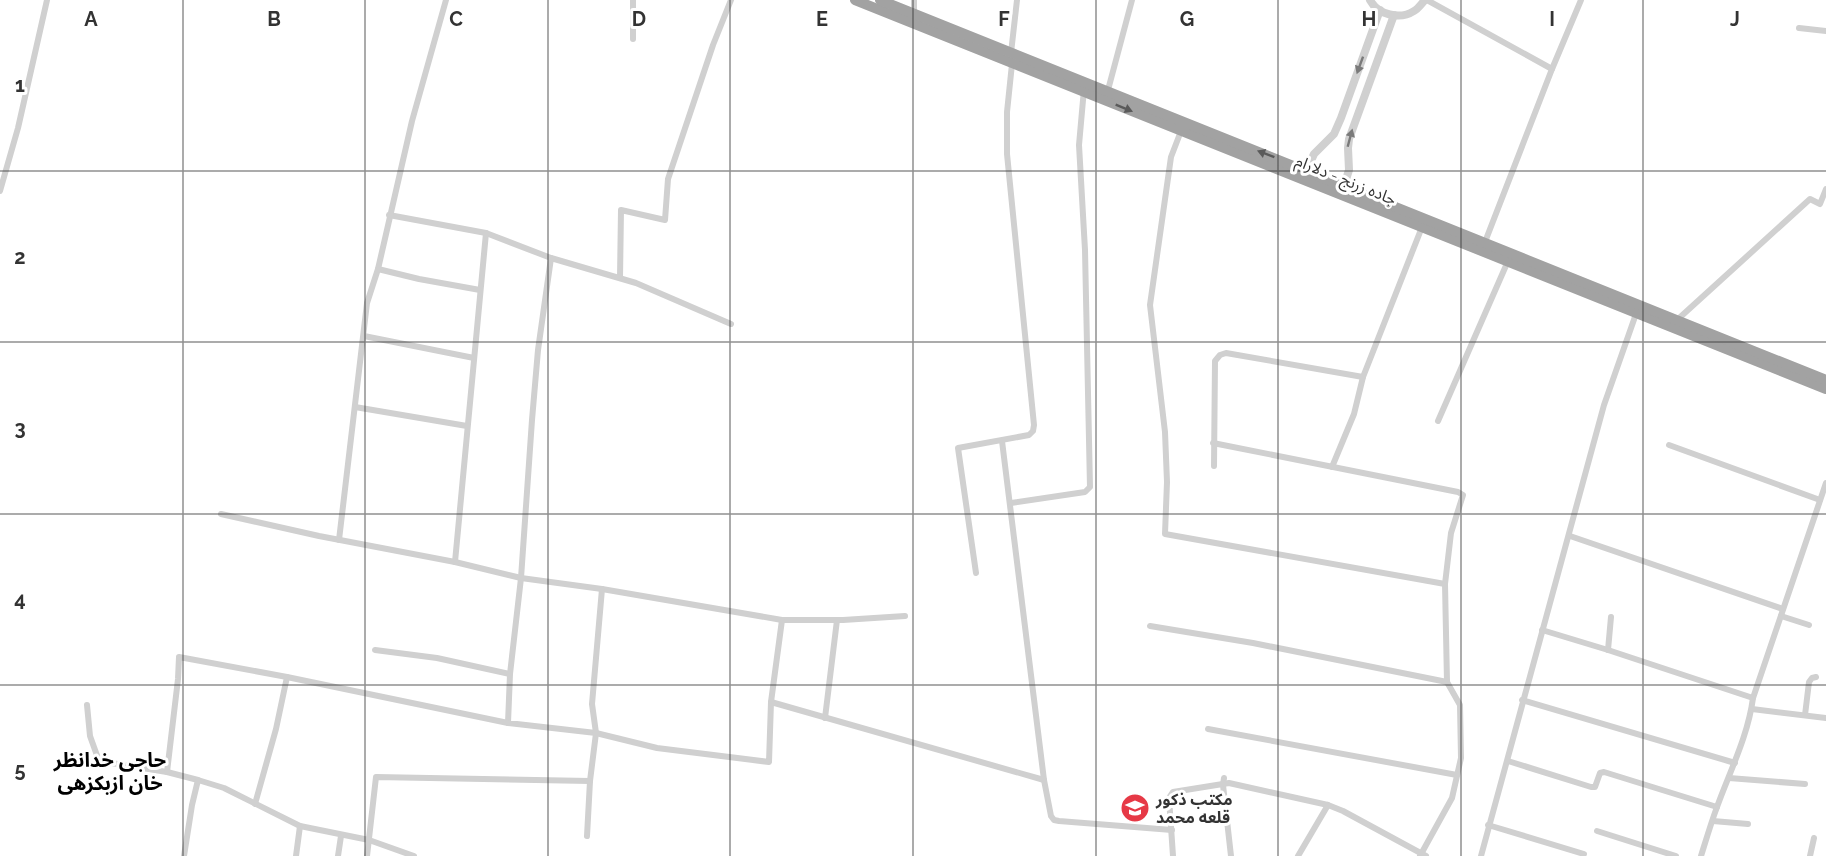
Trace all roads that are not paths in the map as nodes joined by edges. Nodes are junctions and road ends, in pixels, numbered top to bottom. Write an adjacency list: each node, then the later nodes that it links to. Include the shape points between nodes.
1 (47, 0): 26 (street)
2 (446, 0): 28 (street)
3 (633, 0): 18 (street)
4 (730, 0): 35 (street, via 668,179 665,220 621,210)
5 (855, 0): 19 (highway, جاده زرنج - دلارام)
6 (880, 0): 14 (highway, جاده زرنج - دلارام)
7 (914, 0): 14 (street)
8 (1017, 0): 19 (street)
9 (1132, 0): 22 (street)
10 (1370, 0): 13 (street)
11 (1426, 0): 15 (street, via 1415,11); 20 (street)
12 (1581, 0): 20 (street)
13 (1380, 10): 15 (street); 24 (street, one-way to 24, via 1334,134 1314,154)
14 (914, 14): 19 (highway, جاده زرنج - دلارام)
15 (1394, 15): 27 (street, one-way to 15, via 1349,170 1349,140)
16 (1799, 28): 17 (street)
17 (1826, 31)
18 (633, 39)
19 (1011, 59): 21 (highway, جاده زرنج - دلارام); 48 (street, via 1006,154 1034,425 1029,435)
20 (1552, 69): 31 (street)
21 (1085, 87): 22 (highway, جاده زرنج - دلارام); 23 (highway, جاده زرنج - دلارام, one-way to 23); 55 (street, via 1079,145 1090,487 1085,492)
22 (1108, 90): 24 (highway, جاده زرنج - دلارام, one-way to 22)
23 (1180, 131): 24 (highway, جاده زرنج - دلارام); 62 (street, via 1172,158 1150,305 1165,432 1165,534)
24 (1305, 175): 27 (highway, جاده زرنج - دلارام)
25 (1826, 189): 38 (street, via 1820,204 1810,199)
26 (0, 191)
27 (1343, 191): 29 (highway, جاده زرنج - دلارام); 31 (highway, جاده زرنج - دلارام)
28 (389, 215): 30 (street); 34 (street)
29 (1422, 226): 33 (highway, جاده زرنج - دلارام); 42 (street)
30 (486, 233): 32 (street); 36 (street)
31 (1485, 242): 37 (highway, جاده زرنج - دلارام)
32 (551, 258): 35 (street); 61 (street, via 531,420)
33 (1508, 261): 37 (highway, جاده زرنج - دلارام); 46 (street)
34 (378, 269): 36 (street); 40 (street)
35 (620, 278): 39 (street)
36 (480, 290): 41 (street)
37 (1638, 309): 38 (highway, جاده زرنج - دلارام); 44 (highway, جاده زرنج - دلارام); 57 (street, via 1604,405)
38 (1677, 320): 43 (highway, جاده زرنج - دلارام)
39 (731, 324)
40 (364, 336): 41 (street); 45 (street)
41 (474, 358): 47 (street)
42 (1363, 377): 49 (street, via 1220,355 1215,362); 52 (street, via 1354,414)
43 (1826, 380)
44 (1826, 389)
45 (355, 406): 47 (street); 58 (street)
46 (1438, 421)
47 (467, 426): 59 (street)
48 (1002, 441): 55 (street); 60 (street, via 958,448)
49 (1214, 443): 51 (street); 52 (street)
50 (1669, 445): 54 (street)
51 (1214, 466)
52 (1332, 467): 62 (street, via 1463,495 1451,533)
53 (1826, 483): 54 (street)
54 (1820, 500): 64 (street)
55 (1011, 503): 95 (street)
56 (221, 514): 58 (street)
57 (1570, 536): 64 (street); 71 (street)
58 (339, 540): 59 (street)
59 (455, 562): 61 (street)
60 (976, 573)
61 (521, 578): 63 (street); 74 (street)
62 (1445, 585): 77 (street)
63 (602, 589): 67 (street); 88 (street, via 592,704)
64 (1782, 612): 69 (street); 78 (street)
65 (905, 616): 68 (street)
66 (1611, 617): 73 (street)
67 (782, 620): 68 (street); 80 (street)
68 (837, 620): 84 (street)
69 (1809, 624)
70 (1150, 626): 77 (street)
71 (1542, 630): 73 (street); 79 (street)
72 (375, 650): 74 (street)
73 (1608, 650): 78 (street)
74 (510, 674): 86 (street)
75 (287, 677): 86 (street); 91 (street, via 179,657); 99 (street)
76 (1816, 677): 83 (street, via 1809,682)
77 (1447, 682): 92 (street, via 1460,705)
78 (1753, 698): 82 (street)
79 (1522, 700): 89 (street); 90 (street)
80 (771, 702): 84 (street); 88 (street, via 769,762 657,748)
81 (87, 705): 91 (street, via 90,736 99,761)
82 (1752, 709): 83 (street); 90 (street)
83 (1805, 715): 85 (street)
84 (825, 718): 95 (street)
85 (1826, 718)
86 (508, 723): 88 (street)
87 (1208, 729): 92 (street)
88 (596, 733): 96 (street)
89 (1508, 761): 101 (street, via 1591,787 1604,772); 104 (street)
90 (1735, 763): 93 (street)
91 (167, 772): 94 (street)
92 (1458, 775): 113 (street, via 1452,798)
93 (1729, 778): 98 (street); 101 (street)
94 (198, 780): 99 (street); 114 (street)
95 (1044, 780): 106 (street, via 1054,820)
96 (590, 781): 109 (street); 111 (street, via 376,777)
97 (1224, 781): 100 (street); 106 (street, via 1170,794); 120 (street)
98 (1805, 784)
99 (255, 804): 105 (street)
100 (1328, 805): 113 (street); 121 (street)
101 (1717, 807): 102 (street)
102 (1713, 821): 103 (street); 124 (street)
103 (1748, 824)
104 (1488, 825): 112 (street); 122 (street)
105 (300, 826): 108 (street); 115 (street)
106 (1172, 830): 119 (street)
107 (1597, 831): 123 (street)
108 (341, 836): 111 (street); 116 (street)
109 (587, 836)
110 (1814, 838): 125 (street)
111 (369, 840): 117 (street); 118 (street)
112 (1584, 854)
113 (1422, 855)
114 (184, 856)
115 (296, 856)
116 (338, 856)
117 (367, 856)
118 (414, 856)
119 (1173, 856)
120 (1231, 856)
121 (1298, 856)
122 (1480, 856)
123 (1676, 856)
124 (1701, 856)
125 (1810, 856)

